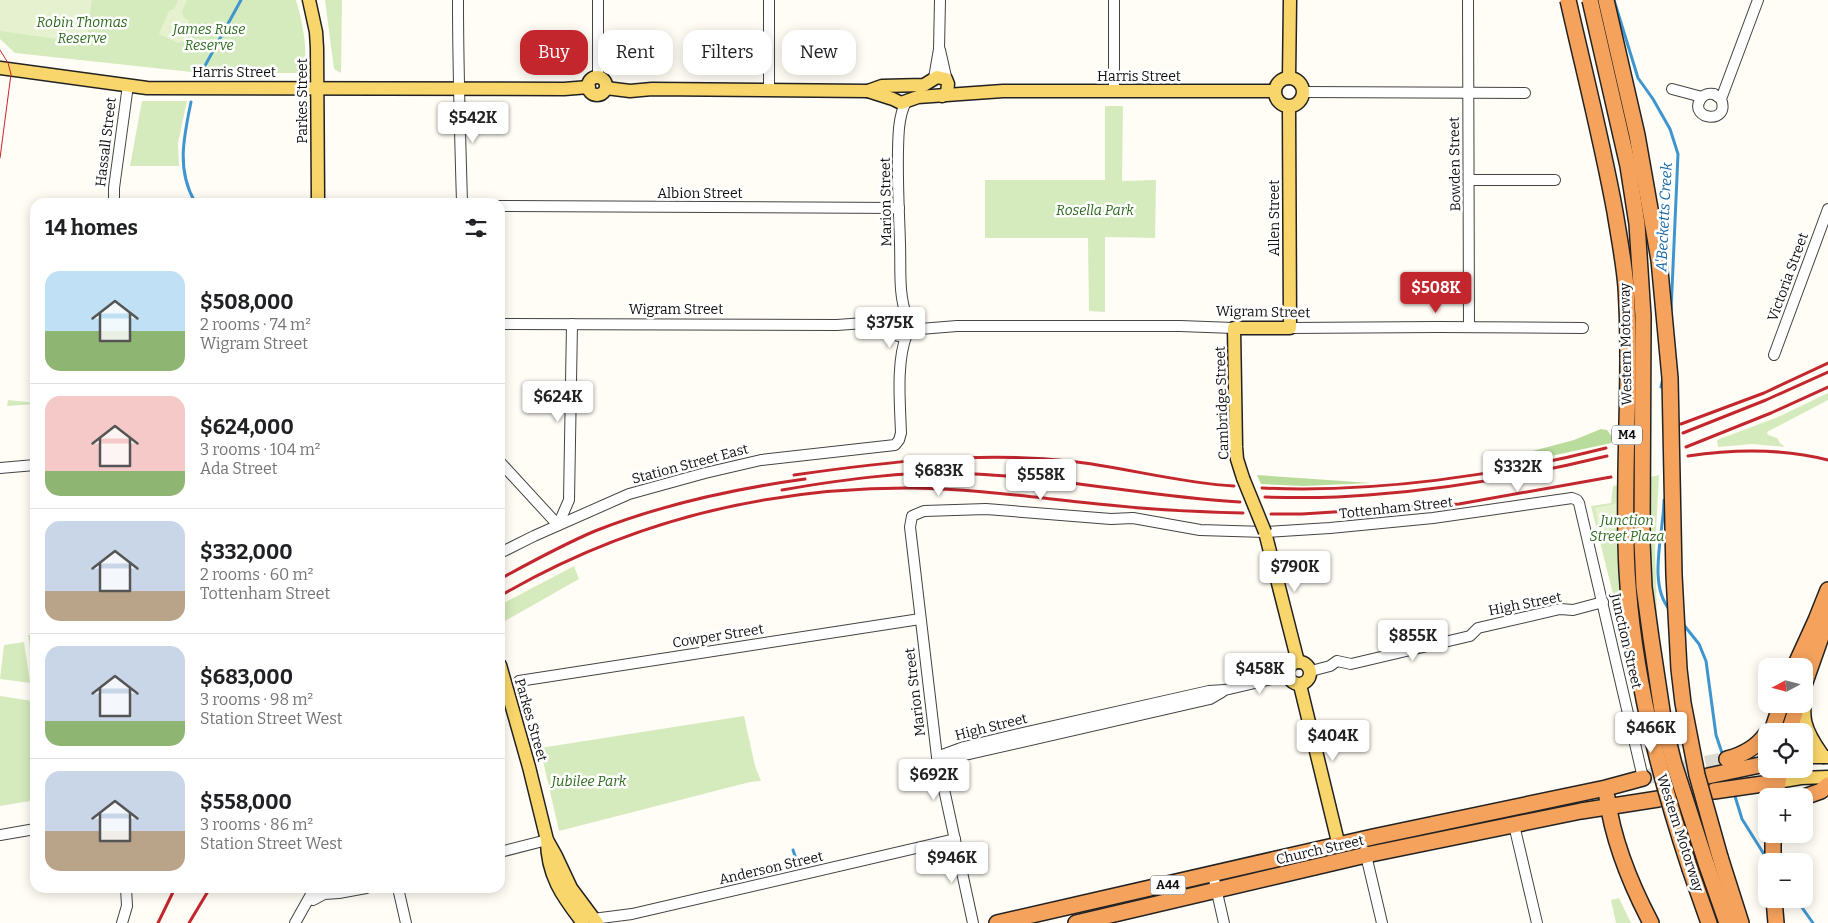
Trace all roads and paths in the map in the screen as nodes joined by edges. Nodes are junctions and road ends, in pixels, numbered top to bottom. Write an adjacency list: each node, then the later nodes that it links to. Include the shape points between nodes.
1 (309, 0): 21 (main road, Parkes Street, via 316,32)
2 (458, 0): 23 (street)
3 (598, 0): 15 (street)
4 (770, 0): 26 (street)
5 (940, 0): 13 (street)
6 (1114, 0): 29 (street)
7 (1290, 0): 17 (main road)
8 (1468, 0): 32 (street, Bowden Street)
9 (1568, 0): 133 (highway, Western Motorway / M4, bridge, via 1606,165 1625,284 1628,339 1625,526 1636,652 1658,762)
10 (1590, 0): 134 (highway, Western Motorway / M4, bridge, via 1638,224 1644,316 1642,542 1652,647 1674,764)
11 (1606, 0): 135 (highway, bridge, via 1637,135 1659,260 1670,378 1674,576 1683,703 1697,775)
12 (1758, 0): 36 (street)
13 (939, 49): 16 (street); 18 (street)
14 (0, 68): 19 (main road, Harris Street)
15 (598, 77): 22 (main road, via 591,80); 24 (main road, via 603,79)
16 (934, 78): 18 (main road, Harris Street); 20 (main road, via 924,85)
17 (1290, 78): 30 (main road, via 1282,80); 31 (main road, via 1301,84)
18 (948, 82): 28 (main road, Harris Street); 34 (main road, via 947,92)
19 (128, 85): 21 (main road, Harris Street, via 148,88); 41 (street, Hassall Street)
20 (897, 86): 27 (main road, via 882,86); 37 (main road, via 893,91)
21 (318, 87): 23 (main road, Harris Street); 42 (main road, Parkes Street)
22 (589, 87): 23 (main road, Harris Street); 24 (main road, via 598,95)
23 (458, 88): 43 (street)
24 (606, 88): 26 (main road, via 630,91)
25 (1672, 89): 35 (street)
26 (769, 90): 27 (main road)
27 (868, 91): 37 (main road)
28 (1002, 91): 29 (main road, Harris Street); 34 (main road, Harris Street)
29 (1114, 91): 30 (main road, Harris Street)
30 (1275, 91): 38 (main road, via 1280,103)
31 (1304, 92): 32 (street); 38 (main road, via 1297,105)
32 (1468, 93): 33 (street); 39 (street, Bowden Street)
33 (1525, 93)
34 (942, 96): 37 (main road, Harris Street)
35 (1702, 97): 36 (street, via 1710,93); 36 (street, via 1699,108 1703,115 1711,118 1721,111)
36 (1721, 100)
37 (898, 101): 45 (street, Marion Street, via 903,108 899,127)
38 (1289, 106): 56 (main road, Allen Street)
39 (1469, 180): 40 (street); 54 (street, Bowden Street)
40 (1555, 180)
41 (114, 198)
42 (318, 198)
43 (462, 198)
44 (505, 206): 45 (street, Albion Street)
45 (899, 208): 47 (street, Marion Street)
46 (1828, 209): 60 (street, Victoria Street)
47 (901, 276): 48 (street, Marion Street); 49 (street, Marion Street)
48 (893, 317): 49 (street, via 901,314); 52 (street, Wigram Street); 58 (street, via 889,325)
49 (908, 318): 53 (street, Wigram Street); 59 (street, via 911,326)
50 (505, 324): 51 (street, Wigram Street)
51 (572, 324): 52 (street, Wigram Street); 66 (street, via 569,500)
52 (852, 325): 58 (street, Wigram Street)
53 (942, 326): 55 (street, Wigram Street); 59 (street, Wigram Street)
54 (1469, 327): 56 (street, Wigram Street); 57 (street, Wigram Street)
55 (1234, 328): 56 (main road, Wigram Street); 67 (main road, Cambridge Street, bridge, via 1237,459)
56 (1290, 328)
57 (1583, 328)
58 (893, 333): 59 (street, via 901,336); 61 (street)
59 (907, 333): 61 (street)
60 (1774, 355)
61 (901, 370): 66 (street, Station Street East, via 901,433 898,443 888,447 762,460 705,472 629,494)
62 (30, 465): 64 (street)
63 (505, 467): 66 (street)
64 (0, 468)
65 (1580, 510): 67 (street, Tottenham Street, via 1577,500 1568,497 1433,518); 70 (street, Junction Street)
66 (558, 525): 68 (street, Station Street East)
67 (1265, 532): 72 (street, Marion Street, via 1200,530 1133,518 976,509 924,511 912,516 910,531); 75 (main road, Cambridge Street)
68 (505, 551)
69 (1828, 590): 73 (highway)
70 (1604, 602): 76 (street, High Street, via 1478,628 1470,636 1350,664 1338,660 1330,666); 90 (street, Junction Street)
71 (1828, 617): 74 (highway)
72 (920, 619): 78 (street, Cowper Street); 83 (street, Marion Street)
73 (1799, 658)
74 (1813, 659)
75 (1298, 662): 76 (main road, via 1307,665); 77 (main road, via 1291,665)
76 (1310, 671): 79 (main road, via 1308,681)
77 (1288, 675): 79 (main road, via 1292,682); 83 (street, High Street, via 1225,690 1210,699 965,755)
78 (519, 681)
79 (1300, 685): 104 (main road)
80 (505, 695): 103 (main road, Parkes Street, via 529,767)
81 (1803, 713): 84 (main road, via 1809,734)
82 (1758, 741): 86 (highway, via 1740,755)
83 (937, 757): 102 (street, Marion Street)
84 (1826, 757): 85 (main road)
85 (1813, 758)
86 (1727, 759)
87 (1758, 764): 88 (highway)
88 (1708, 776)
89 (1828, 777): 91 (main road)
90 (1644, 778): 93 (highway, Church Street / A44)
91 (1772, 783): 94 (highway)
92 (1828, 786): 95 (highway)
93 (1606, 788): 97 (highway); 101 (highway, Church Street / A44)
94 (1714, 791)
95 (1813, 794)
96 (1658, 799): 97 (highway, Church Street / A44)
97 (1608, 806): 98 (highway, Church Street / A44); 132 (highway, via 1622,860)
98 (1514, 825): 107 (highway, Church Street / A44); 131 (street)
99 (30, 830): 100 (street)
100 (0, 835)
101 (1373, 837): 104 (highway, Church Street / A44); 107 (street, via 1367,845)
102 (955, 839): 118 (street, Anderson Street); 126 (street, Marion Street)
103 (547, 840): 105 (street); 119 (main road, Parkes Street)
104 (1339, 846): 106 (street); 108 (highway, Church Street / A44)
105 (505, 851)
106 (1347, 860): 107 (highway, Church Street / A44); 109 (highway, Church Street / A44)
107 (1367, 861): 130 (street)
108 (1213, 875): 109 (street); 127 (highway, Church Street / A44)
109 (1216, 890): 128 (highway, Church Street / A44); 129 (street)
110 (126, 893): 120 (street, via 127,906)
111 (312, 893): 121 (street)
112 (317, 893): 116 (street)
113 (339, 893): 116 (street, via 324,894)
114 (399, 893): 123 (street)
115 (406, 893): 124 (street)
116 (313, 900): 122 (street)
117 (1775, 908): 136 (highway)
118 (632, 914): 119 (street, Anderson Street); 125 (street)
119 (591, 922)
120 (122, 923)
121 (295, 923)
122 (301, 923)
123 (406, 923)
124 (412, 923)
125 (620, 923)
126 (973, 923)
127 (997, 923)
128 (1076, 923)
129 (1224, 923)
130 (1382, 923)
131 (1537, 923)
132 (1651, 923)
133 (1709, 923)
134 (1727, 923)
135 (1741, 923)
136 (1776, 923)

